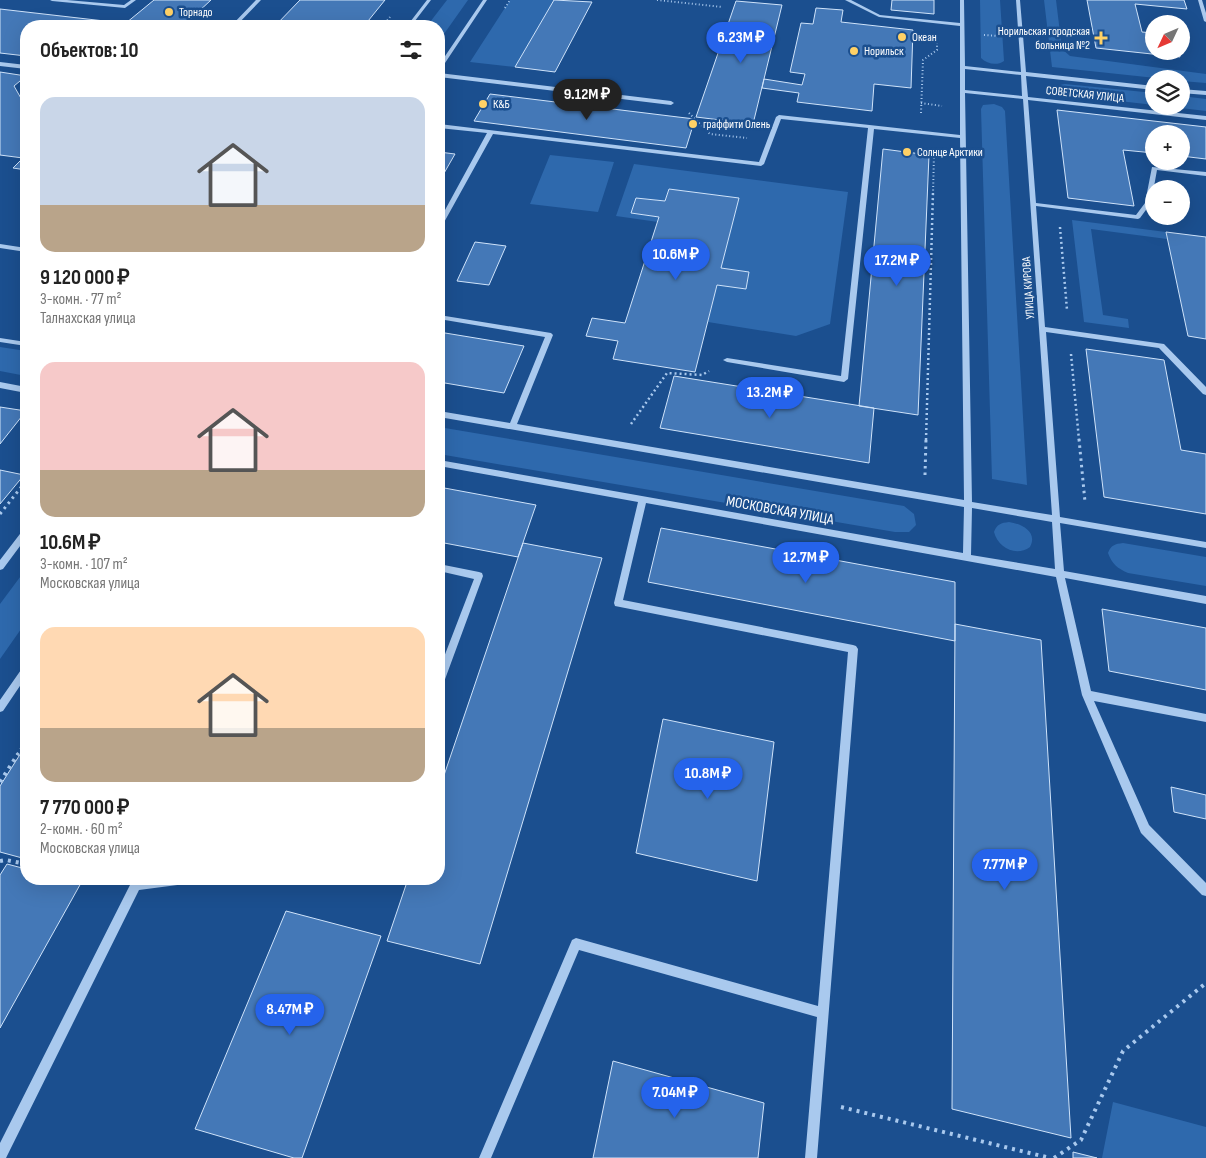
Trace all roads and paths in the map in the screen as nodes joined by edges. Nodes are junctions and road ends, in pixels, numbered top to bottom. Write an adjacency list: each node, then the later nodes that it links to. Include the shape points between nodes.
1 (52, 0): 2 (street, via 124,8)
2 (134, 0)
3 (259, 0): 12 (street)
4 (429, 0): 13 (street)
5 (485, 0): 18 (street)
6 (657, 0): 11 (path)
7 (847, 0): 15 (street, via 879,16)
8 (962, 0): 16 (street)
9 (1018, 0): 17 (street, УЛИЦА КИРОВА)
10 (1200, 0): 14 (street)
11 (722, 7)
12 (238, 20)
13 (414, 20)
14 (1206, 21)
15 (938, 22): 16 (street); 34 (path, via 937,50 923,60)
16 (962, 29): 17 (path); 21 (street)
17 (1021, 38): 22 (street, УЛИЦА КИРОВА)
18 (445, 59)
19 (0, 64): 20 (street)
20 (20, 66)
21 (962, 67): 22 (street, СОВЕТСКАЯ УЛИЦА); 25 (street)
22 (1024, 74): 24 (street, СОВЕТСКАЯ УЛИЦА); 28 (street, УЛИЦА КИРОВА)
23 (445, 76): 29 (street)
24 (1145, 87)
25 (962, 91): 28 (street, СОВЕТСКАЯ УЛИЦА); 35 (street)
26 (1190, 92): 27 (street)
27 (1206, 93)
28 (1026, 98): 30 (street, СОВЕТСКАЯ УЛИЦА); 38 (street, УЛИЦА КИРОВА)
29 (671, 103): 36 (path, via 697,119 710,134)
30 (1206, 118)
31 (445, 127): 33 (lane)
32 (871, 127): 34 (street); 36 (street, via 779,117); 48 (street, via 844,379)
33 (490, 132): 36 (street, via 761,164); 40 (lane)
34 (920, 132): 35 (street); 57 (path, via 934,152)
35 (962, 137): 61 (street)
36 (770, 141)
37 (1206, 174): 39 (street, via 1154,168 1148,202 1138,217)
38 (1033, 204): 39 (street); 44 (street, УЛИЦА КИРОВА)
39 (1058, 207): 45 (path)
40 (445, 215)
41 (0, 246): 42 (street)
42 (20, 249)
43 (445, 317): 55 (street, via 549,335)
44 (1042, 329): 45 (lane); 63 (street, УЛИЦА КИРОВА)
45 (1069, 333): 52 (lane, via 1161,346); 60 (path)
46 (0, 340): 47 (street)
47 (20, 343)
48 (727, 360)
49 (702, 376): 54 (path, via 667,373)
50 (0, 385): 51 (street)
51 (20, 389)
52 (1206, 392)
53 (445, 415): 55 (street)
54 (629, 426)
55 (512, 427): 61 (street)
56 (445, 464): 59 (street, МОСКОВСКАЯ УЛИЦА)
57 (925, 476)
58 (20, 489): 62 (path)
59 (643, 500): 66 (street, МОСКОВСКАЯ УЛИЦА); 83 (street, via 618,603 853,649)
60 (1085, 503)
61 (968, 504): 63 (street); 66 (street)
62 (0, 514)
63 (1056, 519): 65 (street); 69 (street, УЛИЦА КИРОВА)
64 (20, 540): 67 (street)
65 (1206, 545)
66 (967, 558): 69 (street, МОСКОВСКАЯ УЛИЦА)
67 (0, 566)
68 (445, 569): 71 (street, via 479,576)
69 (1060, 574): 70 (street, МОСКОВСКАЯ УЛИЦА); 73 (street, УЛИЦА КИРОВА)
70 (1206, 600)
71 (445, 666)
72 (20, 679): 74 (street)
73 (1087, 695): 75 (street); 81 (lane, via 1144,829)
74 (0, 708)
75 (1206, 718)
76 (20, 751): 77 (path)
77 (0, 782)
78 (0, 861): 79 (path)
79 (20, 863)
80 (134, 885): 85 (street)
81 (1206, 891)
82 (1206, 983): 89 (path, via 1123,1051 1081,1140)
83 (822, 1013): 84 (street); 86 (street, via 576,944)
84 (816, 1101): 87 (street); 88 (path)
85 (0, 1156)
86 (485, 1158)
87 (812, 1158)
88 (1050, 1158)
89 (1054, 1158)

